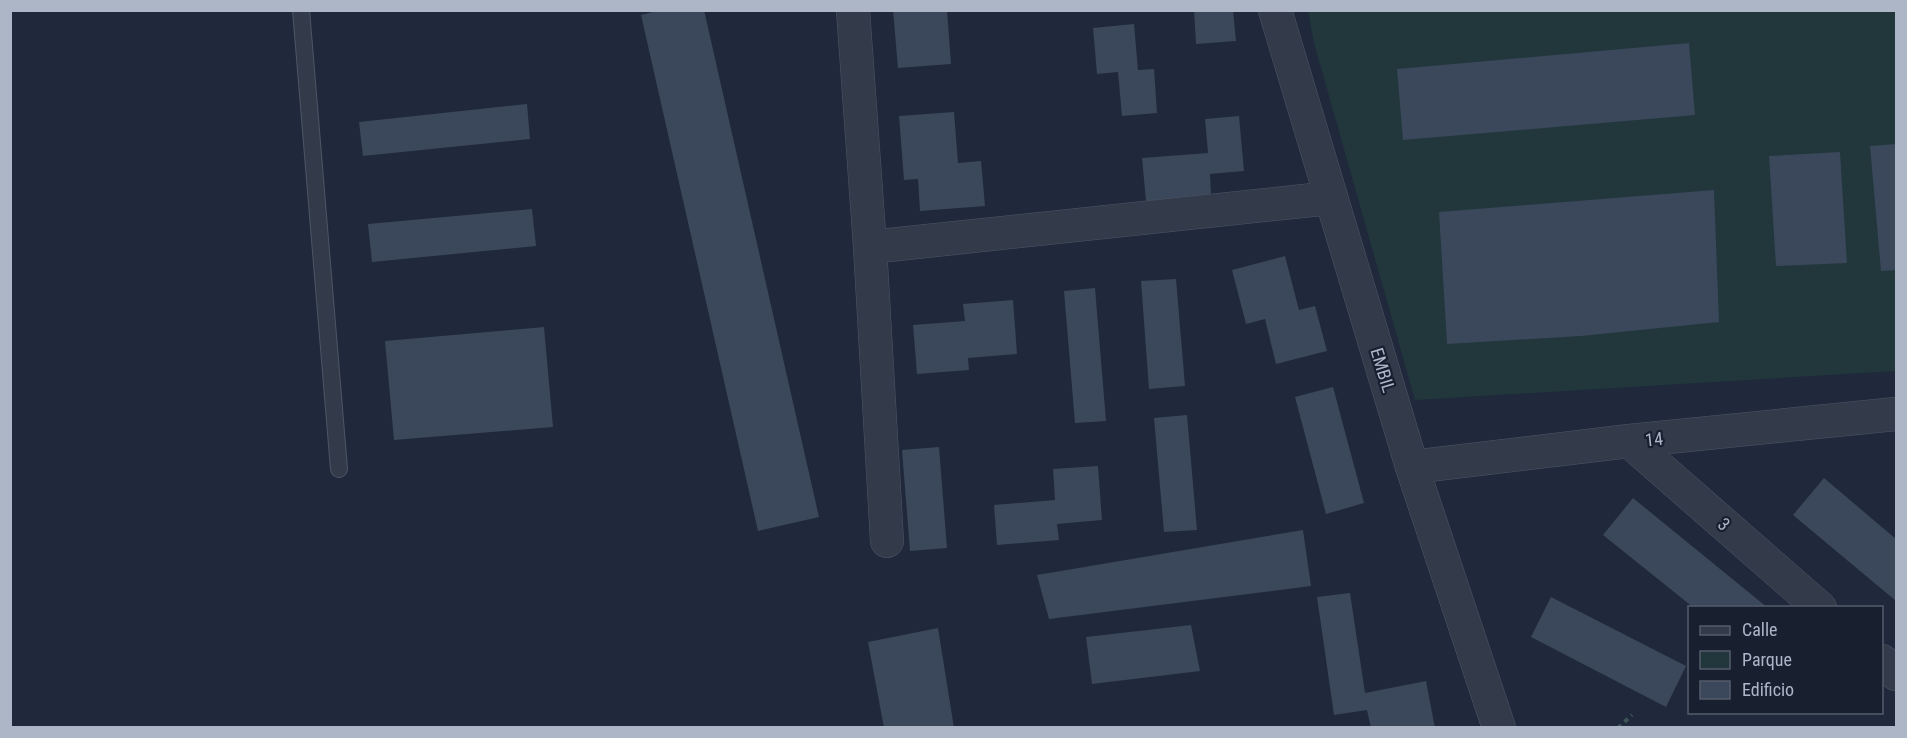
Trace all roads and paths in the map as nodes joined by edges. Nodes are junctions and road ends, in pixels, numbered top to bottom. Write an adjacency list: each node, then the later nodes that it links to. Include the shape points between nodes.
1 (301, 10): 9 (lane)
2 (853, 10): 5 (street)
3 (1275, 10): 4 (street, EMBIL)
4 (1331, 198): 5 (street); 8 (street, EMBIL)
5 (870, 247): 10 (street)
6 (1896, 414): 7 (street, 14)
7 (1629, 441): 8 (street, 14); 11 (street, 3)
8 (1412, 467): 15 (street, EMBIL)
9 (339, 469)
10 (887, 541)
11 (1818, 606)
12 (1883, 663): 13 (street)
13 (1896, 674)
14 (1632, 715): 16 (path)
15 (1499, 728)
16 (1618, 728)

